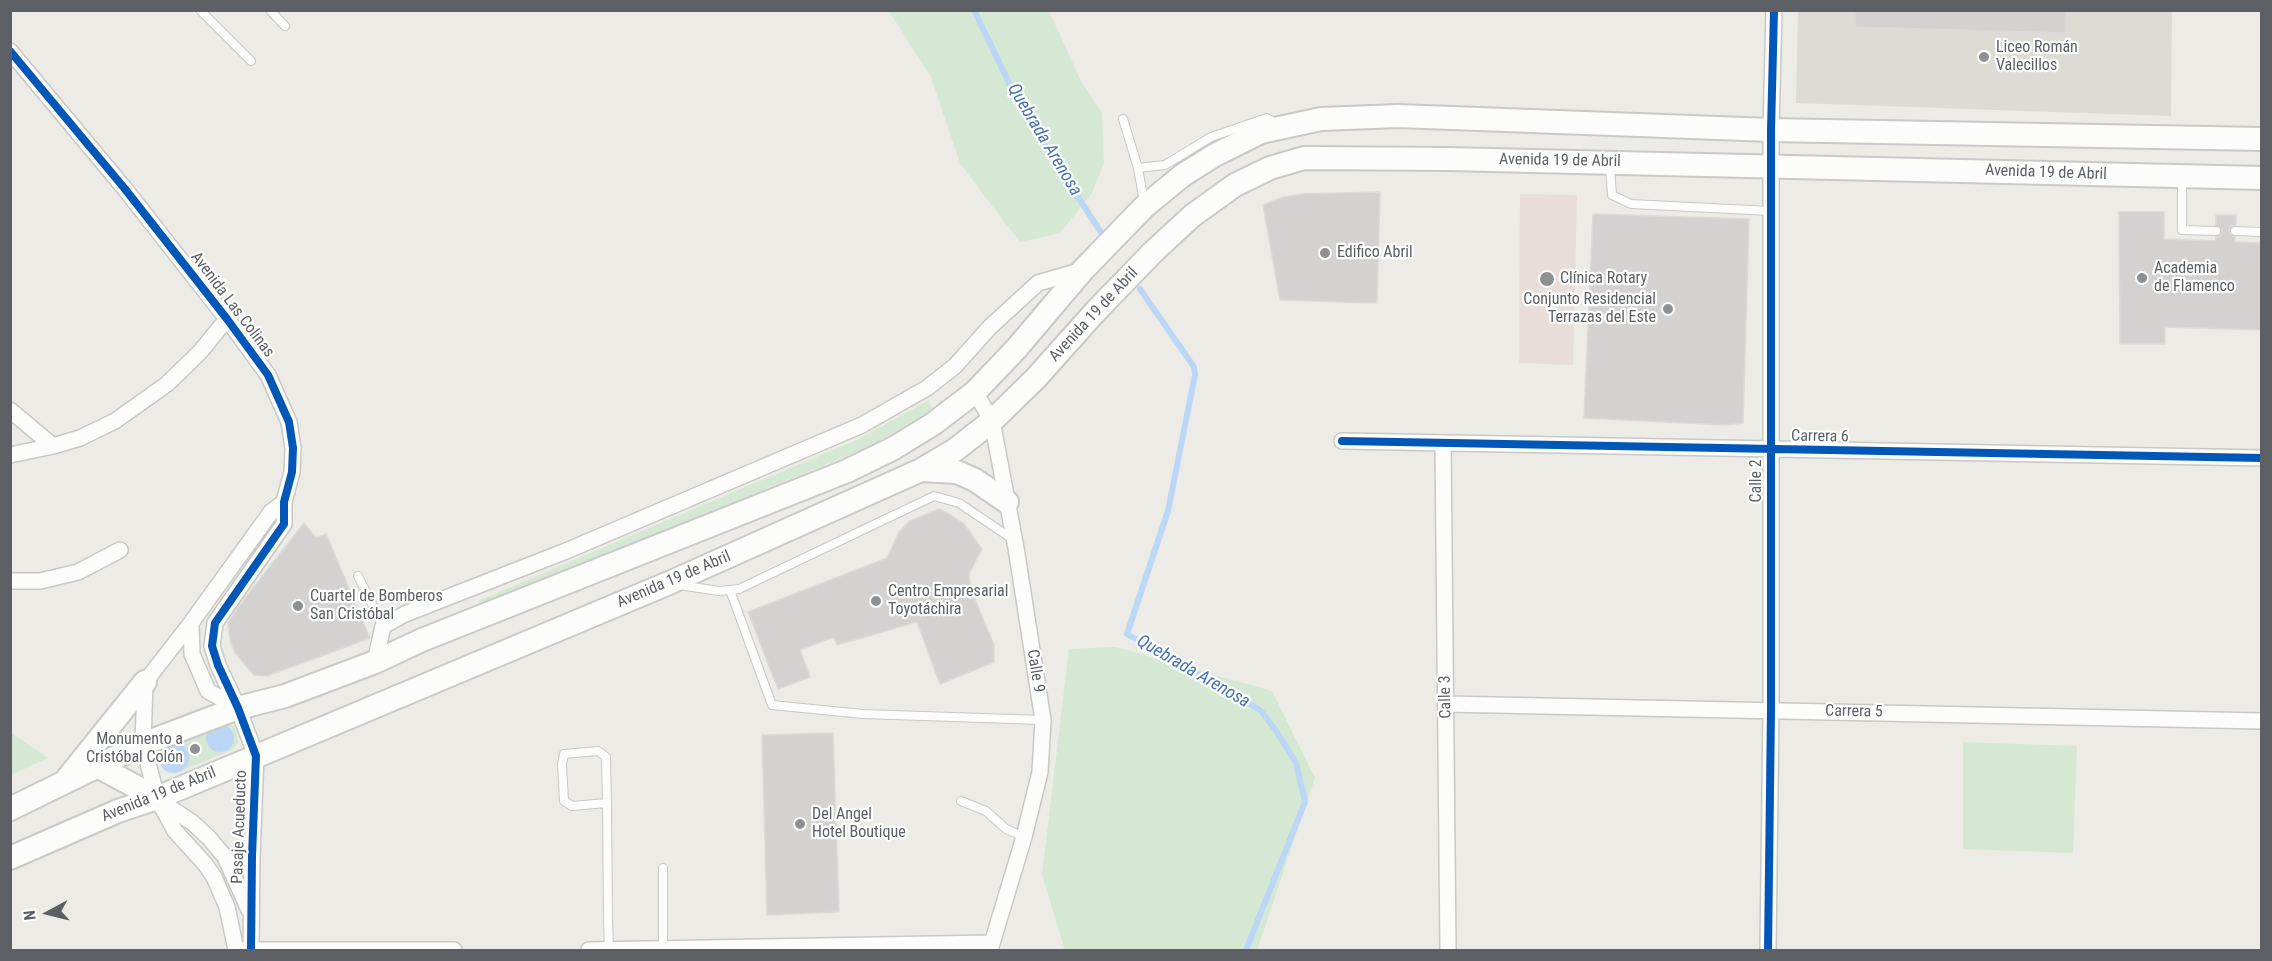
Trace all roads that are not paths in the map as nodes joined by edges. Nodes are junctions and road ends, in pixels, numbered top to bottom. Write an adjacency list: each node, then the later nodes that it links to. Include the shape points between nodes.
1 (200, 10): 6 (lane)
2 (270, 10): 4 (lane)
3 (1774, 10): 9 (street, Calle 2)
4 (285, 26)
5 (10, 51): 22 (street, Avenida Las Colinas)
6 (251, 61)
7 (1123, 119): 13 (lane)
8 (1284, 127): 9 (main road, via 1321,119 1398,116); 13 (lane, via 1267,118 1211,137 1166,165); 16 (main road, via 1261,132 1215,155 1182,175)
9 (1771, 130): 10 (main road); 12 (street, Calle 2)
10 (2262, 139)
11 (1609, 163): 12 (main road, Avenida 19 de Abril); 17 (lane, via 1612,195 1631,204); 25 (main road, Avenida 19 de Abril, via 1304,158 1270,168 1235,185 1192,216)
12 (1772, 166): 14 (main road, Avenida 19 de Abril); 17 (street, Calle 2)
13 (1138, 168): 16 (lane)
14 (2182, 177): 15 (main road, Avenida 19 de Abril); 18 (lane, via 2182,230)
15 (2262, 177)
16 (1144, 207): 21 (main road)
17 (1772, 211): 29 (street, Calle 2)
18 (2216, 231)
19 (2235, 231): 20 (lane)
20 (2262, 232)
21 (1083, 270): 23 (main road); 42 (street, via 1038,283 955,366 927,388 862,424)
22 (227, 319): 28 (street, via 167,384 114,421); 33 (street, Avenida Las Colinas, via 268,375 289,422 292,472)
23 (975, 392): 25 (street, Calle 9); 43 (main road, via 933,424 847,471)
24 (10, 410): 28 (street)
25 (992, 420): 32 (main road, Avenida 19 de Abril, via 955,450); 34 (street, Calle 9)
26 (1342, 441): 27 (street, Carrera 6)
27 (1443, 444): 29 (street, Carrera 6); 45 (street, Calle 3)
28 (54, 446): 30 (street)
29 (1770, 450): 31 (street, Carrera 6); 47 (street, Calle 2)
30 (10, 455)
31 (2262, 458)
32 (921, 470): 34 (main road, via 957,472); 39 (main road, Avenida 19 de Abril)
33 (284, 502): 41 (street, Avenida Las Colinas, via 271,512); 46 (street, Avenida Las Colinas, via 285,524 215,623 212,646)
34 (1007, 502): 35 (street, Calle 9)
35 (1015, 541): 40 (lane, via 959,503 934,496 739,589); 48 (street, Calle 9)
36 (120, 550): 38 (street, via 78,572 40,581)
37 (358, 576): 42 (lane)
38 (10, 581)
39 (669, 583): 40 (lane); 51 (main road, Avenida 19 de Abril)
40 (729, 590): 48 (lane, via 772,705 864,714)
41 (191, 623): 44 (street, Avenida Las Colinas); 46 (street, via 192,654 208,691)
42 (383, 626): 43 (street)
43 (375, 662): 46 (main road, via 285,696)
44 (145, 682): 50 (street); 53 (main road)
45 (1446, 704): 47 (street, Carrera 5); 69 (street, Calle 3)
46 (238, 708): 50 (main road); 51 (street, Pasaje Acueducto)
47 (1771, 710): 49 (street, Carrera 5); 70 (street, Calle 2)
48 (1043, 720): 58 (street, Calle 9, via 1040,772)
49 (2262, 721)
50 (143, 744): 52 (main road); 54 (street)
51 (256, 756): 54 (main road, Avenida 19 de Abril); 61 (street, Pasaje Acueducto)
52 (99, 767): 53 (main road); 54 (main road)
53 (63, 784): 57 (main road)
54 (157, 798): 59 (main road, Avenida 19 de Abril); 61 (street, via 193,823 225,857); 64 (street, via 175,831 214,877 227,907)
55 (961, 801): 58 (lane, via 986,810 1006,829)
56 (607, 803): 56 (lane, via 603,753 564,754 564,801 573,806); 66 (lane)
57 (10, 808)
58 (1024, 837): 62 (street, Calle 9)
59 (10, 858)
60 (663, 868): 63 (lane)
61 (251, 915): 65 (street, Pasaje Acueducto)
62 (991, 947): 63 (street)
63 (663, 949): 66 (street)
64 (236, 950): 65 (street)
65 (251, 950): 67 (street)
66 (609, 950): 68 (street)
67 (454, 951)
68 (589, 951)
69 (1448, 951)
70 (1768, 951)

